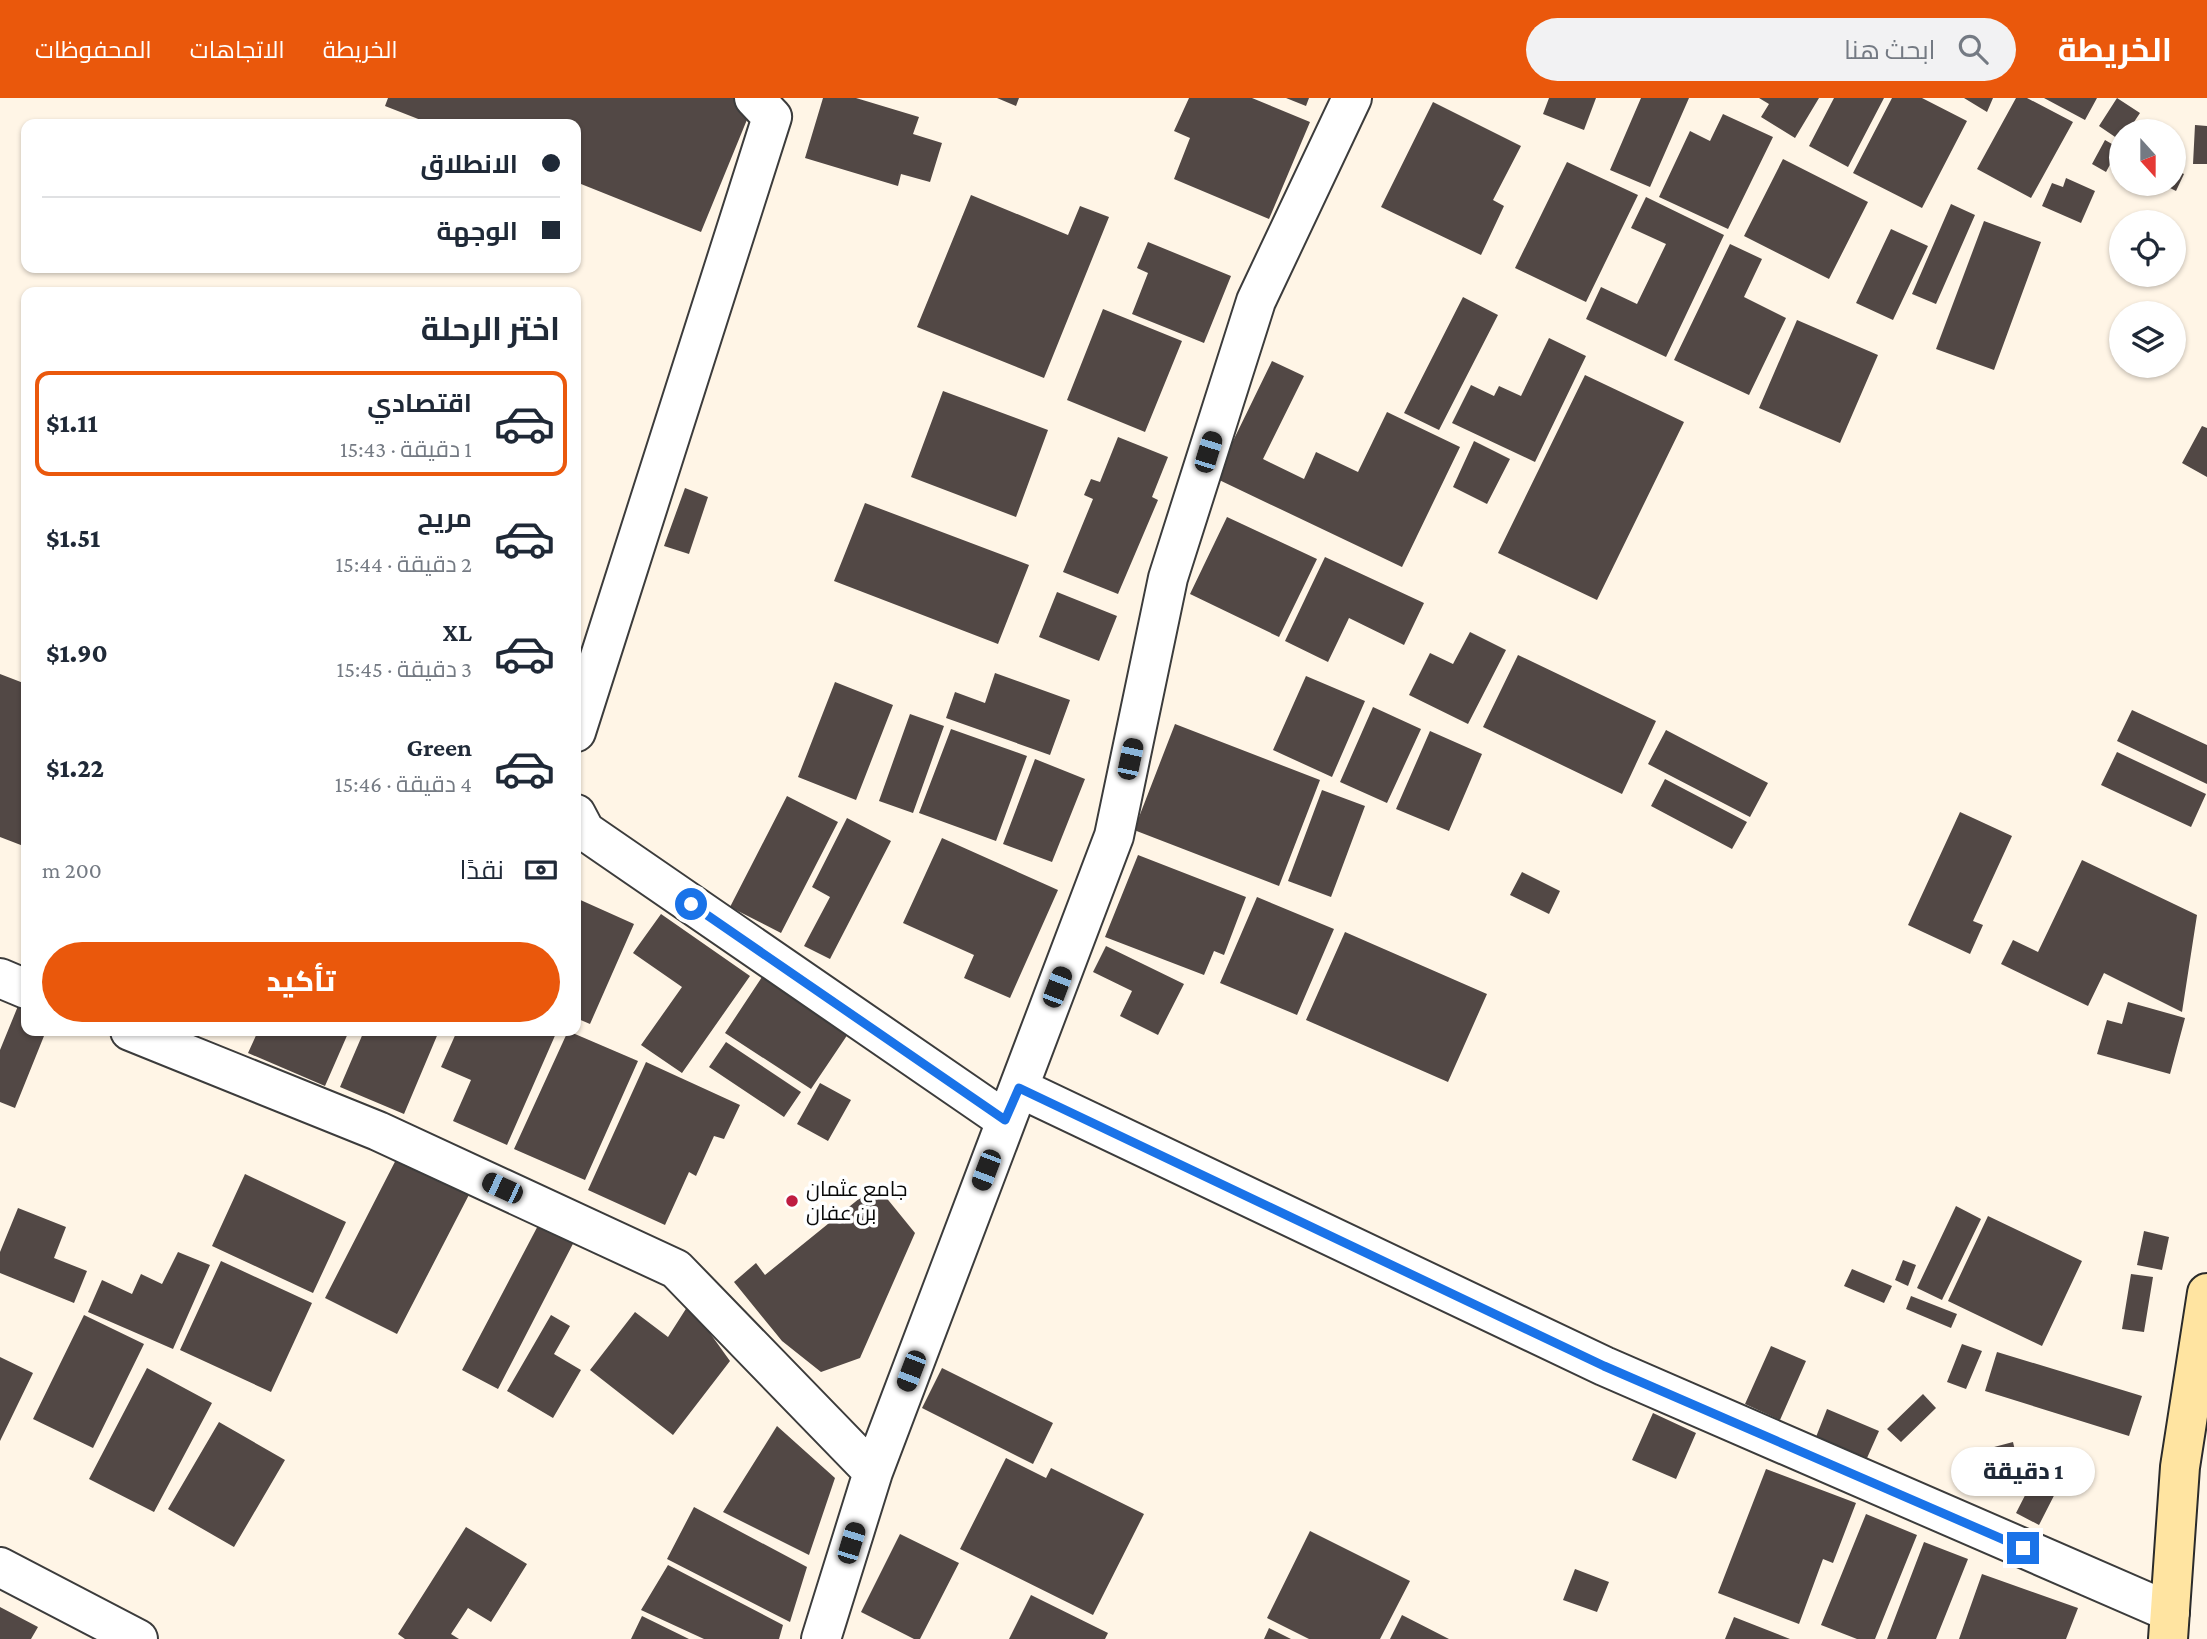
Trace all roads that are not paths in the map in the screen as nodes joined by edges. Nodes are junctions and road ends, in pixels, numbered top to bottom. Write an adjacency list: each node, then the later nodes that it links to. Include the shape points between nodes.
1 (754, 98): 3 (street, via 772,117)
2 (1352, 98): 8 (street, via 1256,301 1168,579 1114,836)
3 (581, 716)
4 (581, 823): 8 (street, via 585,831)
5 (0, 978): 6 (street)
6 (21, 987)
7 (142, 1036): 10 (street, via 379,1131 676,1269)
8 (1012, 1104): 10 (street); 12 (street, via 1604,1366)
9 (2207, 1293): 12 (street, via 2180,1467)
10 (873, 1472): 14 (street)
11 (0, 1567): 13 (street)
12 (2169, 1625)
13 (138, 1639)
14 (821, 1639)

